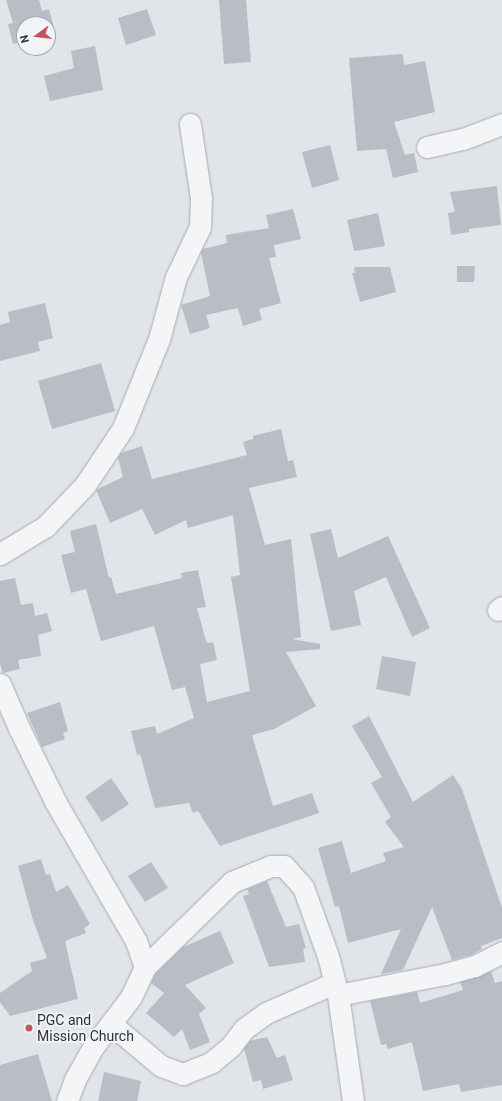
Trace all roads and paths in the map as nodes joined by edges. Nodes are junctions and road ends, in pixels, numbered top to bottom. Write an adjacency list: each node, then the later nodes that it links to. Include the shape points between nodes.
1 (190, 124): 4 (street, via 201,198 200,226 176,277 159,339 123,428 85,485 46,526)
2 (502, 124): 3 (street, via 463,139)
3 (427, 147)
4 (0, 554)
5 (0, 684): 7 (street, via 56,803 136,941)
6 (502, 952): 8 (street, via 475,966 445,974)
7 (145, 967): 8 (street, via 232,882 271,866 284,866 303,886); 9 (street, via 131,997)
8 (336, 989): 9 (street, via 266,1013 244,1029 231,1046 212,1062 182,1074 161,1066); 11 (street)
9 (111, 1024): 10 (street, via 82,1067)
10 (67, 1101)
11 (353, 1101)

